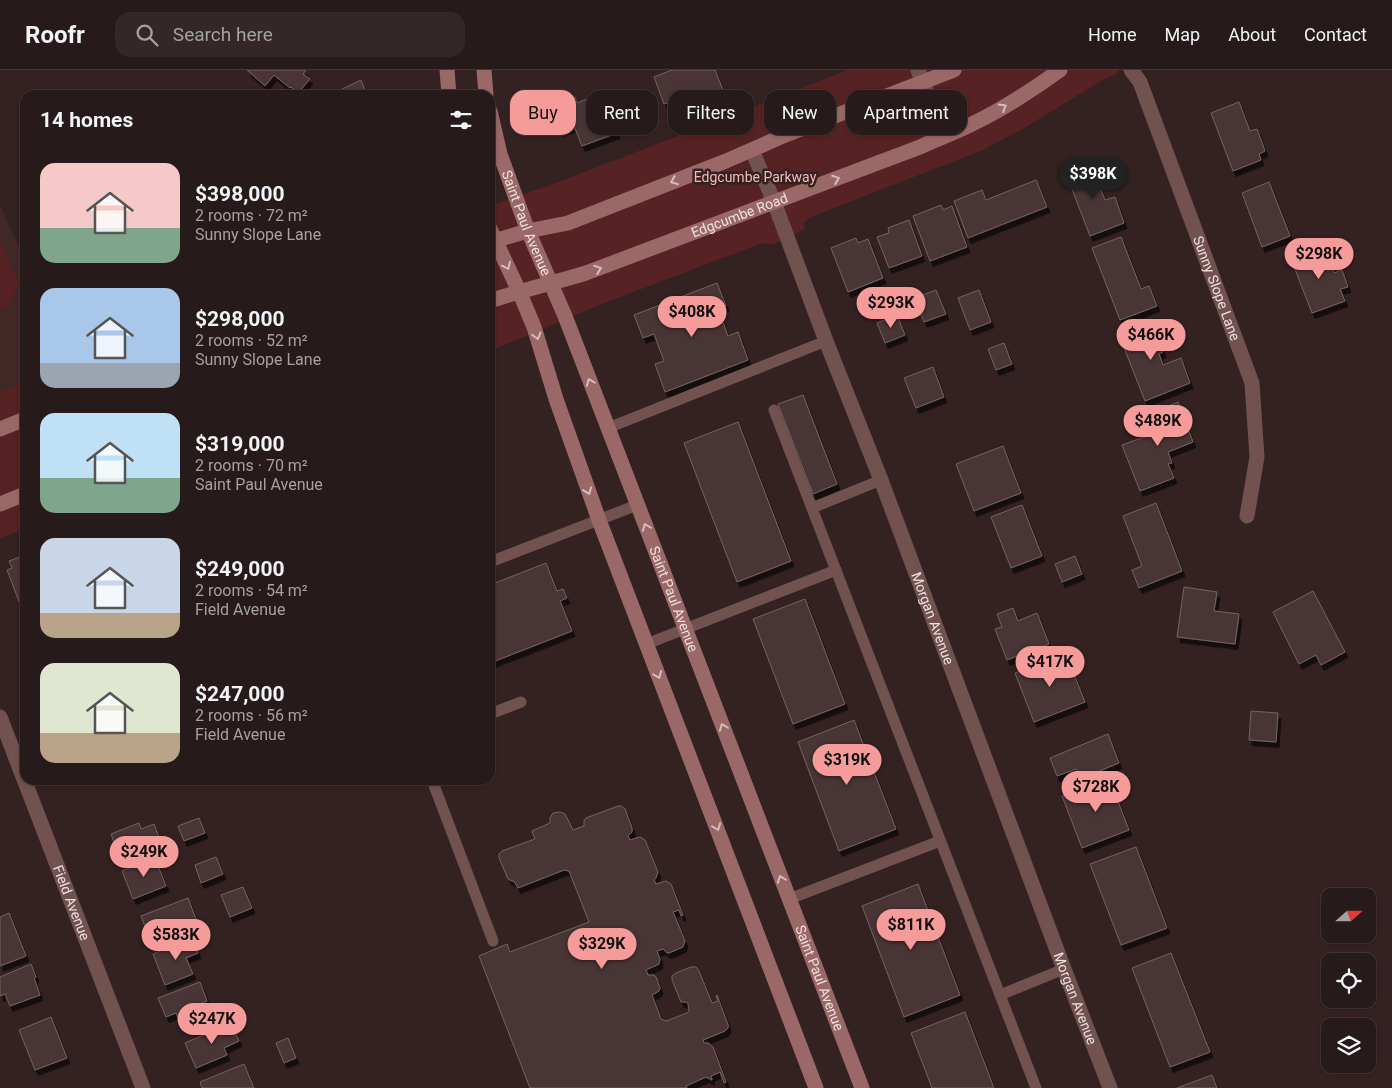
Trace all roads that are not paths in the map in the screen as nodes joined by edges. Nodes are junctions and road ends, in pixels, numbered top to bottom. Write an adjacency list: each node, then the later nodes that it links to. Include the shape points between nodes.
1 (447, 70): 7 (street)
2 (484, 70): 8 (street)
3 (954, 70): 6 (street)
4 (1060, 70): 10 (street, Edgcumbe Road, one-way to 4, via 997,111)
5 (1131, 70): 29 (street, Sunny Slope Lane, via 1140,82 1252,384 1257,458)
6 (921, 76): 10 (street); 11 (street)
7 (448, 90)
8 (486, 90)
9 (495, 132): 13 (street, Saint Paul Avenue)
10 (944, 136): 12 (street, Edgcumbe Road, one-way to 10)
11 (752, 150): 12 (street, Morgan Avenue); 13 (street, one-way to 13, via 568,223)
12 (774, 202): 16 (street, Edgcumbe Road, one-way to 12); 19 (street, Morgan Avenue)
13 (528, 231): 14 (street); 16 (street, Saint Paul Avenue)
14 (495, 236)
15 (495, 243): 17 (street, one-way to 17)
16 (552, 284): 17 (street, Edgcumbe Road); 22 (street, Saint Paul Avenue, one-way to 16)
17 (519, 291): 18 (street, Edgcumbe Road); 30 (street, one-way to 30)
18 (495, 299)
19 (826, 342): 22 (lane); 24 (street, Morgan Avenue)
20 (774, 410): 28 (lane)
21 (20, 421): 23 (street)
22 (608, 428): 27 (street, Saint Paul Avenue)
23 (0, 429)
24 (880, 480): 28 (lane); 44 (street, Morgan Avenue)
25 (20, 496): 26 (street)
26 (0, 504)
27 (637, 505): 30 (lane); 33 (street, Saint Paul Avenue, one-way to 27)
28 (812, 508): 32 (lane)
29 (1247, 516)
30 (599, 520): 31 (lane); 34 (street)
31 (495, 560)
32 (836, 570): 33 (lane); 41 (lane)
33 (685, 629): 34 (lane); 42 (street, Saint Paul Avenue, one-way to 33)
34 (646, 644): 47 (street, one-way to 47)
35 (521, 702): 36 (lane)
36 (495, 712)
37 (0, 717): 38 (street, Field Avenue)
38 (20, 756)
39 (31, 785): 46 (street, Field Avenue)
40 (434, 785): 43 (lane)
41 (940, 841): 42 (lane); 45 (lane)
42 (789, 899): 48 (street, Saint Paul Avenue)
43 (493, 941)
44 (1064, 969): 45 (lane); 50 (street, Morgan Avenue)
45 (1000, 995): 49 (lane)
46 (143, 1088)
47 (816, 1088)
48 (862, 1088)
49 (1036, 1088)
50 (1110, 1088)

